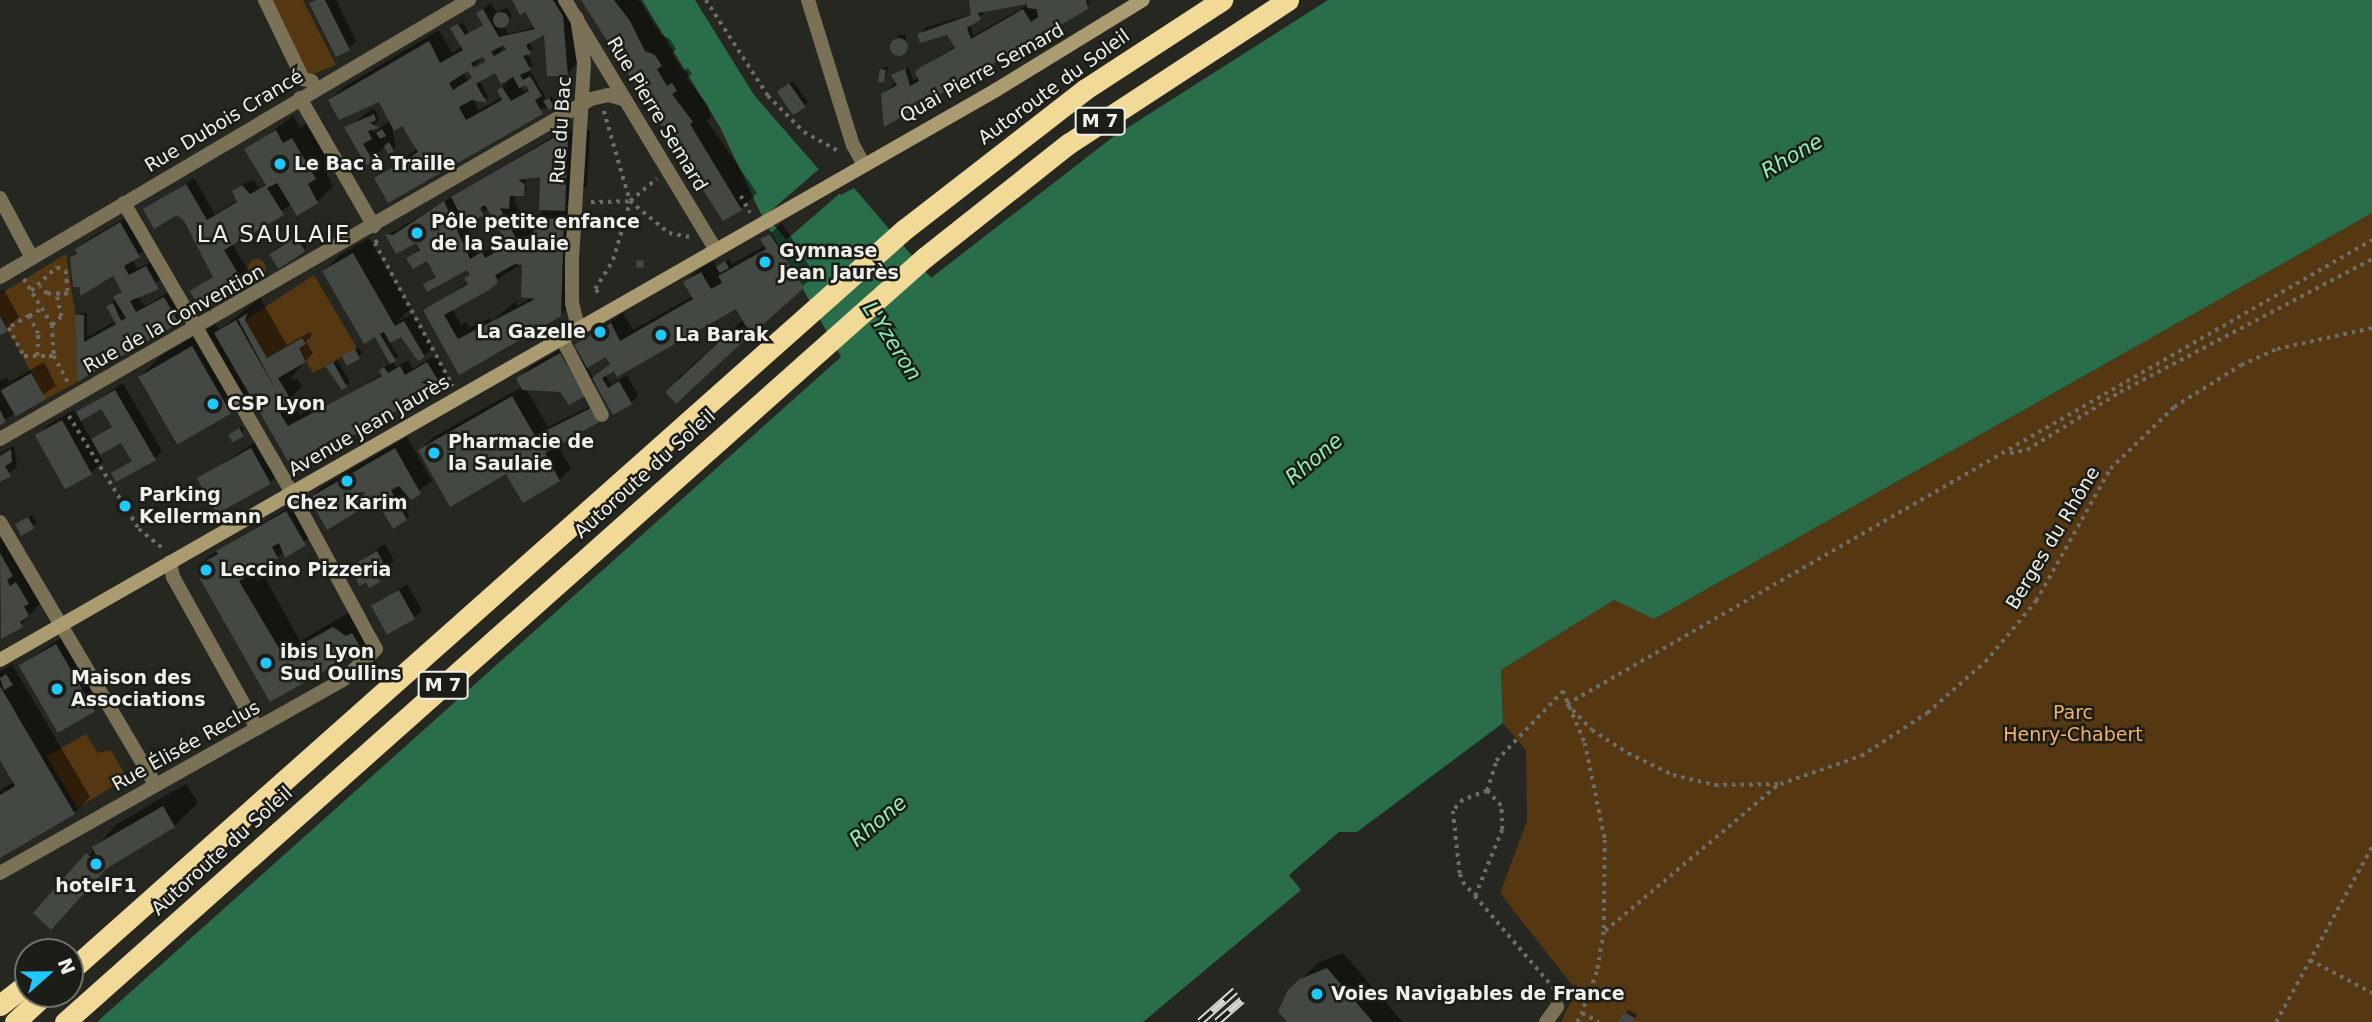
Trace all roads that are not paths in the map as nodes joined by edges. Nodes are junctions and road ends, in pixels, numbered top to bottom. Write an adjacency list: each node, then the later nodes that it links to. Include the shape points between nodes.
1 (265, 0): 9 (street, via 303,79)
2 (469, 0): 10 (street, Rue Dubois Crancé)
3 (565, 0): 8 (street, Rue Pierre Semard)
4 (808, 0): 13 (street, via 853,145)
5 (1143, 0): 13 (main road, Quai Pierre Semard, via 996,90)
6 (1222, 0): 33 (highway, Autoroute du Soleil / M 7, via 1084,90 905,229)
7 (1287, 0): 40 (highway, Autoroute du Soleil / M 7, via 1068,144 924,258)
8 (577, 18): 11 (street, Rue Pierre Semard); 12 (street, Rue du Bac, via 584,63)
9 (312, 81)
10 (300, 98): 15 (street, Rue Dubois Crancé); 17 (street)
11 (623, 99): 12 (street, Rue de la Convention, via 599,96); 18 (street, Rue Pierre Semard)
12 (580, 108): 17 (street, Rue de la Convention); 21 (street, Rue du Bac, via 572,262 572,303)
13 (863, 163): 16 (main road, Quai Pierre Semard)
14 (0, 198): 19 (street)
15 (124, 203): 19 (street, Rue Dubois Crancé); 22 (street)
16 (761, 222): 18 (main road, Avenue Jean Jaurès)
17 (374, 226): 22 (street, Rue de la Convention)
18 (715, 249): 21 (main road, Avenue Jean Jaurès)
19 (32, 258): 20 (street, Rue Dubois Crancé)
20 (0, 277)
21 (578, 327): 23 (main road, Avenue Jean Jaurès)
22 (196, 328): 25 (street, Rue de la Convention); 26 (street)
23 (561, 337): 24 (street); 26 (main road, Avenue Jean Jaurès)
24 (602, 415)
25 (0, 439)
26 (290, 493): 28 (main road, Avenue Jean Jaurès); 31 (street, Rue Élisée Reclus, via 374,641 371,657 343,680)
27 (0, 522): 29 (street)
28 (170, 562): 29 (main road, Avenue Jean Jaurès); 31 (street, via 173,577)
29 (58, 626): 30 (main road, Avenue Jean Jaurès); 32 (street, via 71,639)
30 (0, 660)
31 (257, 728): 32 (street, Rue Élisée Reclus)
32 (155, 784): 34 (street, Rue Élisée Reclus)
33 (204, 851): 35 (highway); 36 (highway, Autoroute du Soleil / M 7)
34 (0, 873)
35 (84, 941)
36 (84, 958)
37 (1557, 1007): 41 (street)
38 (30, 1008): 39 (highway)
39 (15, 1022)
40 (65, 1022)
41 (1546, 1022)

